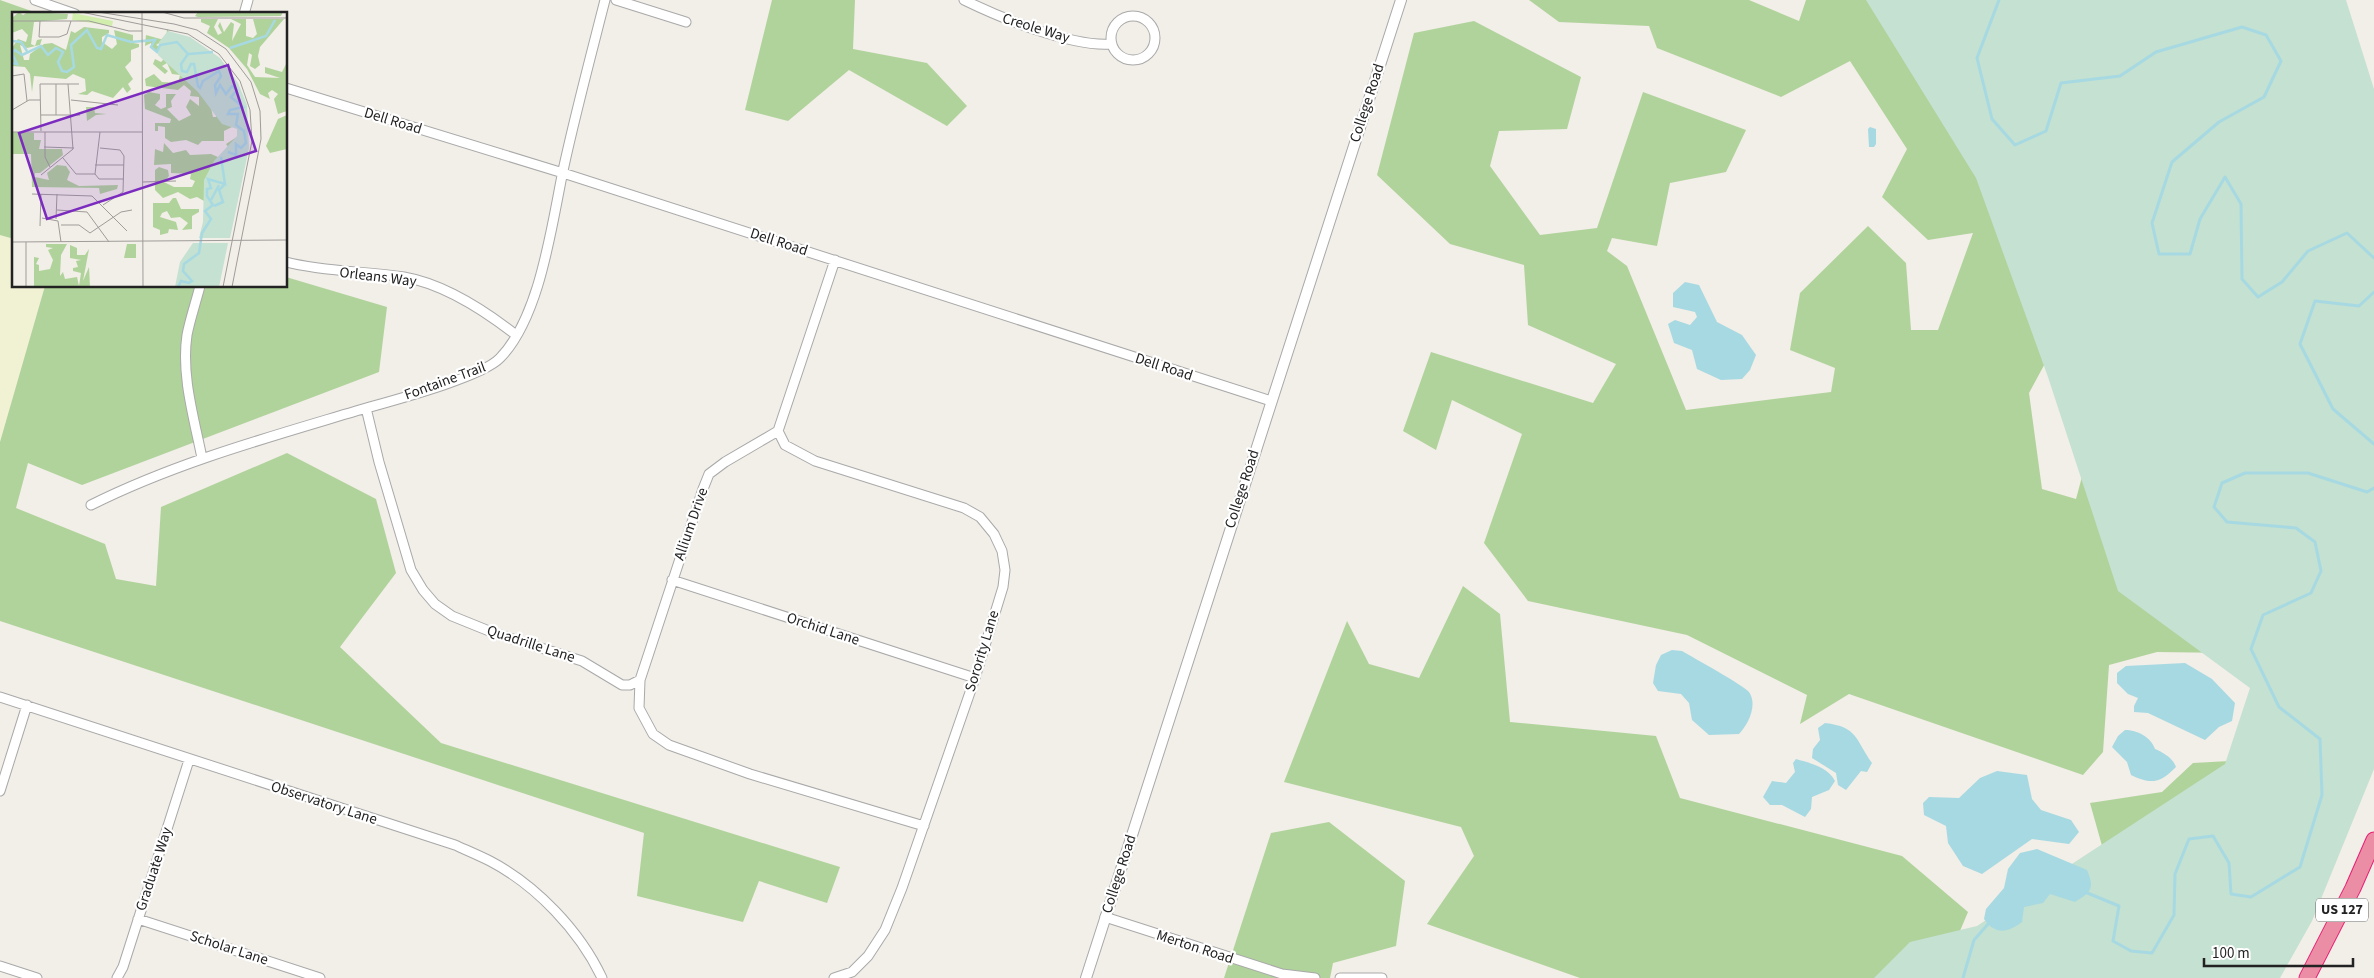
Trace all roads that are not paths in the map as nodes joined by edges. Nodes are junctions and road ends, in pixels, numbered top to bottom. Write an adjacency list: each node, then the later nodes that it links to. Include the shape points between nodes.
1 (35, 0): 6 (street)
2 (605, 0): 10 (street, Fontaine Trail)
3 (616, 0): 7 (street)
4 (964, 0): 8 (street, Creole Way, via 998,16 1060,36 1099,45)
5 (1401, 0): 15 (street, College Road)
6 (69, 12)
7 (686, 22)
8 (1112, 44): 8 (street, via 1112,30 1121,18 1143,17 1153,27 1152,49 1141,58 1120,56)
9 (288, 89): 10 (street, Dell Road)
10 (564, 173): 11 (street, Dell Road); 14 (street, Fontaine Trail, via 534,296)
11 (835, 260): 15 (street, Dell Road); 17 (street)
12 (288, 262): 14 (street, Orleans Way, via 338,272 406,277 452,294)
13 (199, 288): 18 (street, via 187,336 186,359 190,400)
14 (516, 335): 16 (street, Fontaine Trail, via 501,357 490,366)
15 (1270, 401): 29 (street, College Road)
16 (366, 408): 18 (street, Fontaine Trail); 22 (street, Quadrille Lane, via 411,570 436,604 452,616 494,633 582,661 622,685)
17 (778, 431): 20 (street, Allium Drive, via 710,474); 21 (street, Sorority Lane, via 785,445 798,454 964,508 980,517 994,534 1002,551 1005,570)
18 (202, 458): 19 (street, Fontaine Trail)
19 (91, 505)
20 (672, 580): 21 (street, Orchid Lane); 22 (street, Allium Drive)
21 (974, 678): 27 (street, Sorority Lane)
22 (640, 680): 27 (street, via 639,708 653,734 669,745 750,774)
23 (0, 697): 24 (street, Observatory Lane)
24 (27, 705): 25 (street, Observatory Lane); 26 (street)
25 (189, 760): 30 (street, Graduate Way); 35 (street, Observatory Lane, via 455,845 491,861 539,896 582,946)
26 (0, 792)
27 (924, 826): 36 (street, Sorority Lane, via 885,930 868,956 852,972)
28 (2374, 840): 41 (highway, US 127)
29 (1105, 917): 37 (street, College Road); 38 (street, Merton Road, via 1273,971)
30 (138, 918): 33 (street, Graduate Way); 34 (street, Scholar Lane)
31 (0, 966): 32 (street)
32 (37, 978)
33 (117, 978)
34 (320, 978)
35 (602, 978)
36 (834, 978)
37 (1086, 978)
38 (1316, 978)
39 (1340, 978): 40 (street)
40 (1382, 978)
41 (2307, 978)

